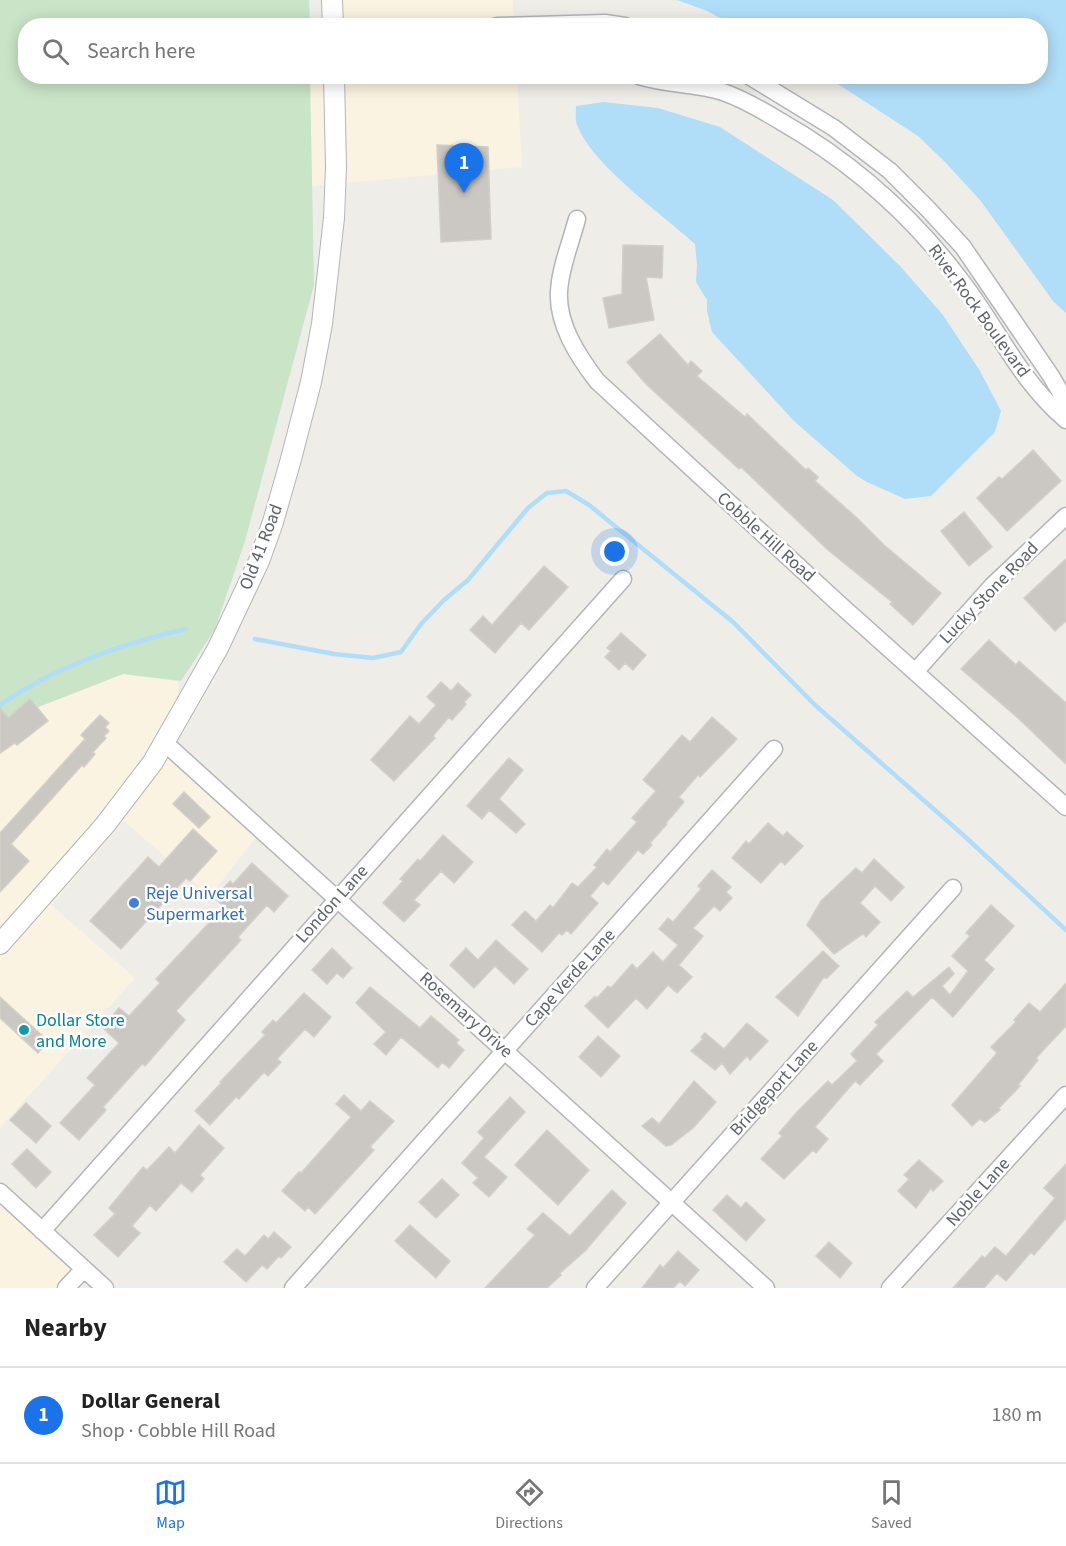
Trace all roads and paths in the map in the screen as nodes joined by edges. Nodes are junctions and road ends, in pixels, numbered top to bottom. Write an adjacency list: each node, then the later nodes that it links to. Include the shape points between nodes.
1 (332, 0): 2 (street)
2 (333, 18)
3 (334, 84): 12 (street, Old 41 Road, via 336,167 330,268 310,382 291,459 259,561 218,648)
4 (690, 84): 8 (street, River Rock Boulevard, via 723,92 759,108 809,137 866,179 931,244 968,290 1011,358 1043,399)
5 (762, 84): 7 (street, River Rock Boulevard, via 834,128 890,171 927,208 963,247)
6 (577, 219): 11 (street, Cobble Hill Road, via 559,292 566,329 584,364 614,398)
7 (1066, 402)
8 (1066, 420)
9 (1066, 516): 11 (street, Lucky Stone Road, via 992,586)
10 (623, 579): 16 (street, London Lane)
11 (915, 672): 14 (street, Cobble Hill Road)
12 (165, 743): 16 (street, Rosemary Drive); 17 (street, Old 41 Road, via 105,825)
13 (774, 749): 18 (street, Cape Verde Lane)
14 (1066, 807)
15 (952, 888): 21 (street, Bridgeport Lane)
16 (337, 899): 18 (street, Rosemary Drive); 22 (street, London Lane)
17 (0, 944)
18 (505, 1050): 21 (street, Rosemary Drive); 26 (street, Cape Verde Lane)
19 (1066, 1095): 29 (street, Noble Lane)
20 (0, 1192): 22 (street)
21 (672, 1202): 27 (street, Bridgeport Lane); 28 (street, Rosemary Drive)
22 (42, 1231): 23 (street)
23 (84, 1269): 24 (street); 25 (street)
24 (66, 1288)
25 (105, 1288)
26 (293, 1288)
27 (595, 1288)
28 (766, 1288)
29 (890, 1288)

